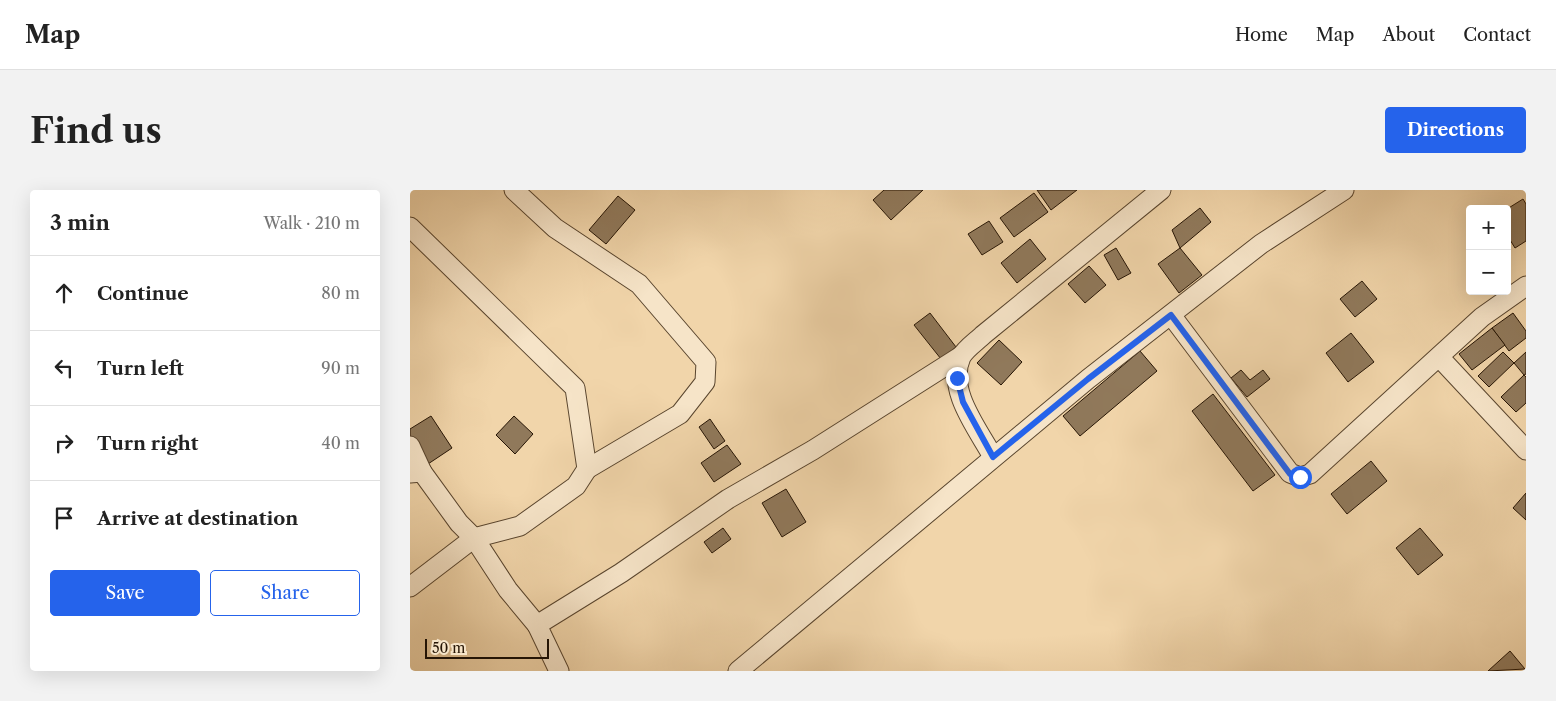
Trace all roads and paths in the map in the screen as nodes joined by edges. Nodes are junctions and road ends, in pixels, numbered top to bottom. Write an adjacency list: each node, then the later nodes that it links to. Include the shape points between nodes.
1 (514, 190): 12 (street, via 555,228 639,284 706,362 705,382 680,414)
2 (1161, 190): 7 (street)
3 (1344, 190): 6 (street, via 1268,239)
4 (410, 227): 12 (street, via 575,388)
5 (1526, 286): 8 (street, via 1482,317)
6 (1171, 315): 8 (street, via 1290,474 1300,477 1310,474); 11 (street)
7 (961, 356): 11 (street, via 957,378 963,402); 16 (street, via 813,450 728,499 621,573)
8 (1440, 358): 10 (street)
9 (410, 446): 13 (street)
10 (1526, 450)
11 (993, 457): 18 (street)
12 (587, 469): 14 (street, via 576,486 520,526)
13 (416, 473): 14 (street)
14 (474, 538): 15 (street); 16 (street, via 508,590)
15 (410, 587)
16 (537, 625): 17 (street)
17 (559, 671)
18 (738, 671)

